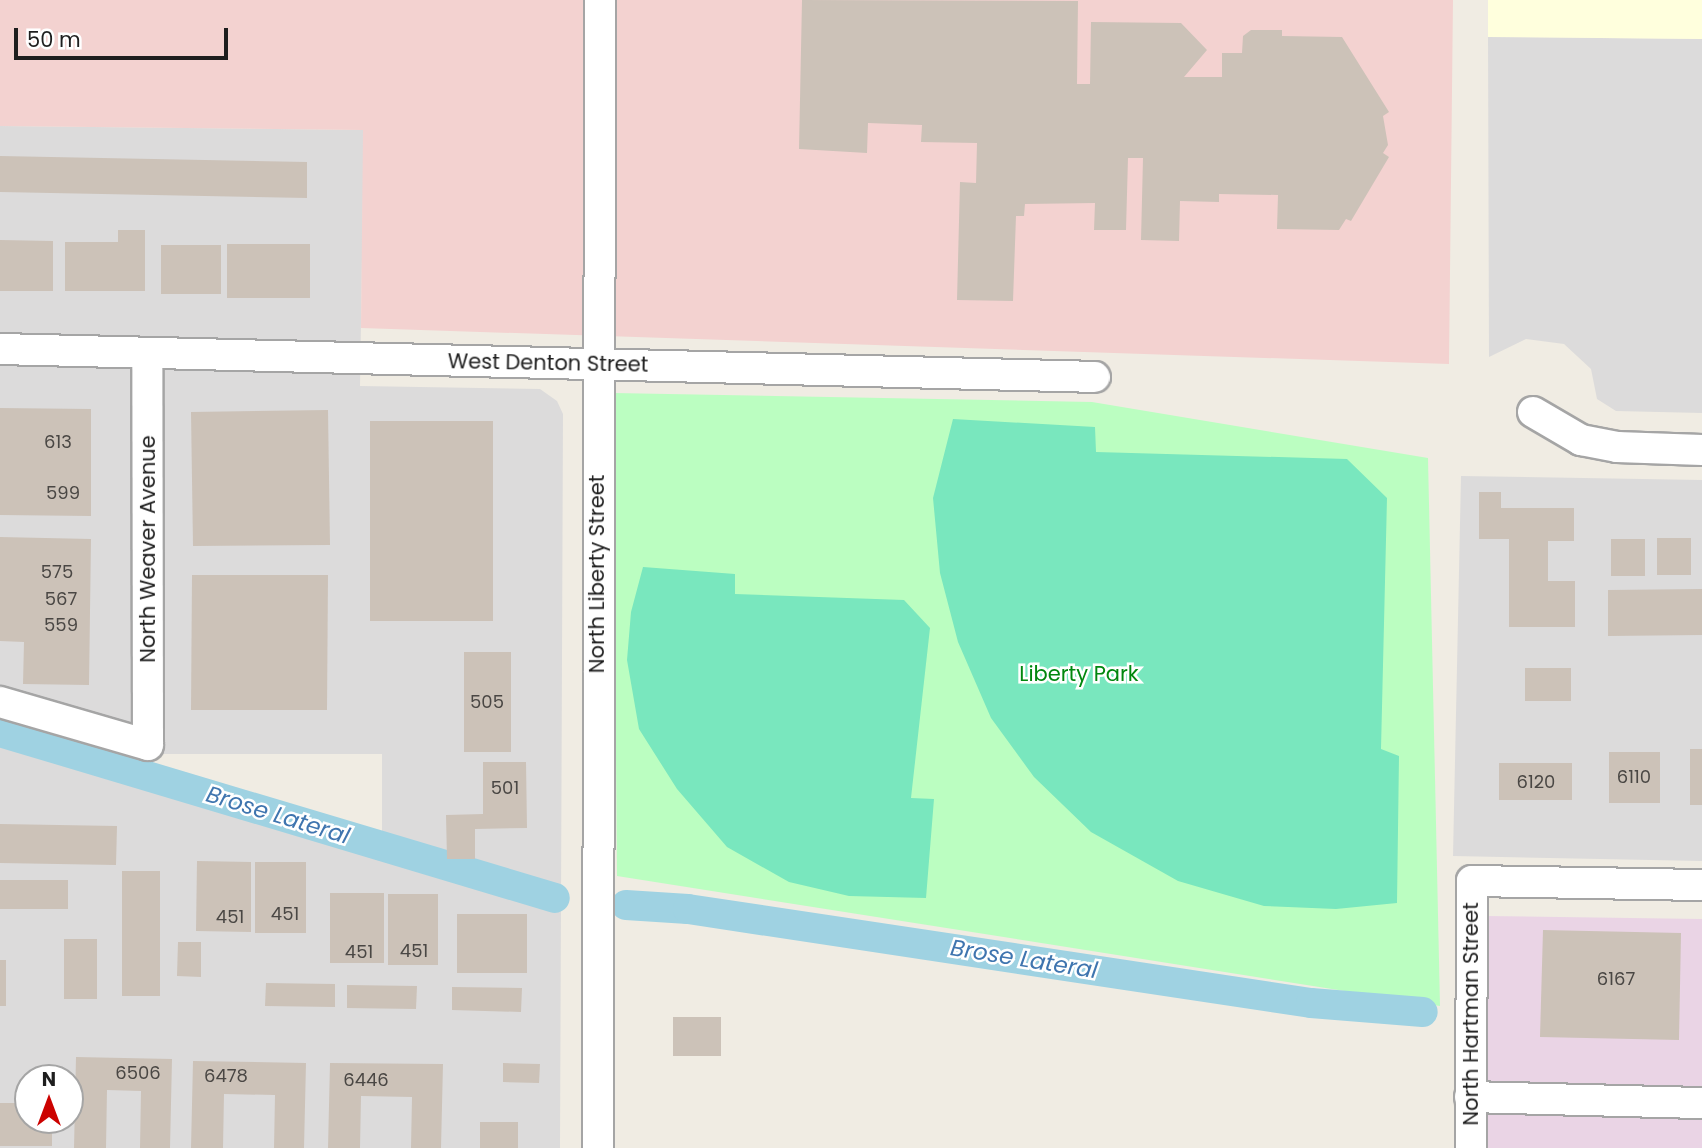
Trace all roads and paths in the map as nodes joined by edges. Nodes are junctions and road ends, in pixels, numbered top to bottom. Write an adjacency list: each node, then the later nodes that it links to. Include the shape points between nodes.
1 (600, 0): 4 (street, North Liberty Street)
2 (0, 349): 3 (street, West Denton Street)
3 (147, 353): 4 (street, West Denton Street); 8 (street, North Weaver Avenue, via 148,745)
4 (596, 364): 5 (street, West Denton Street); 12 (street, North Liberty Street)
5 (1095, 377)
6 (1533, 412): 7 (street, via 1581,440 1617,447)
7 (1702, 450)
8 (0, 702)
9 (1702, 885): 10 (street, North Hartman Street, via 1472,881)
10 (1470, 1097): 11 (street); 13 (street, North Hartman Street)
11 (1702, 1103)
12 (598, 1148)
13 (1471, 1148)

